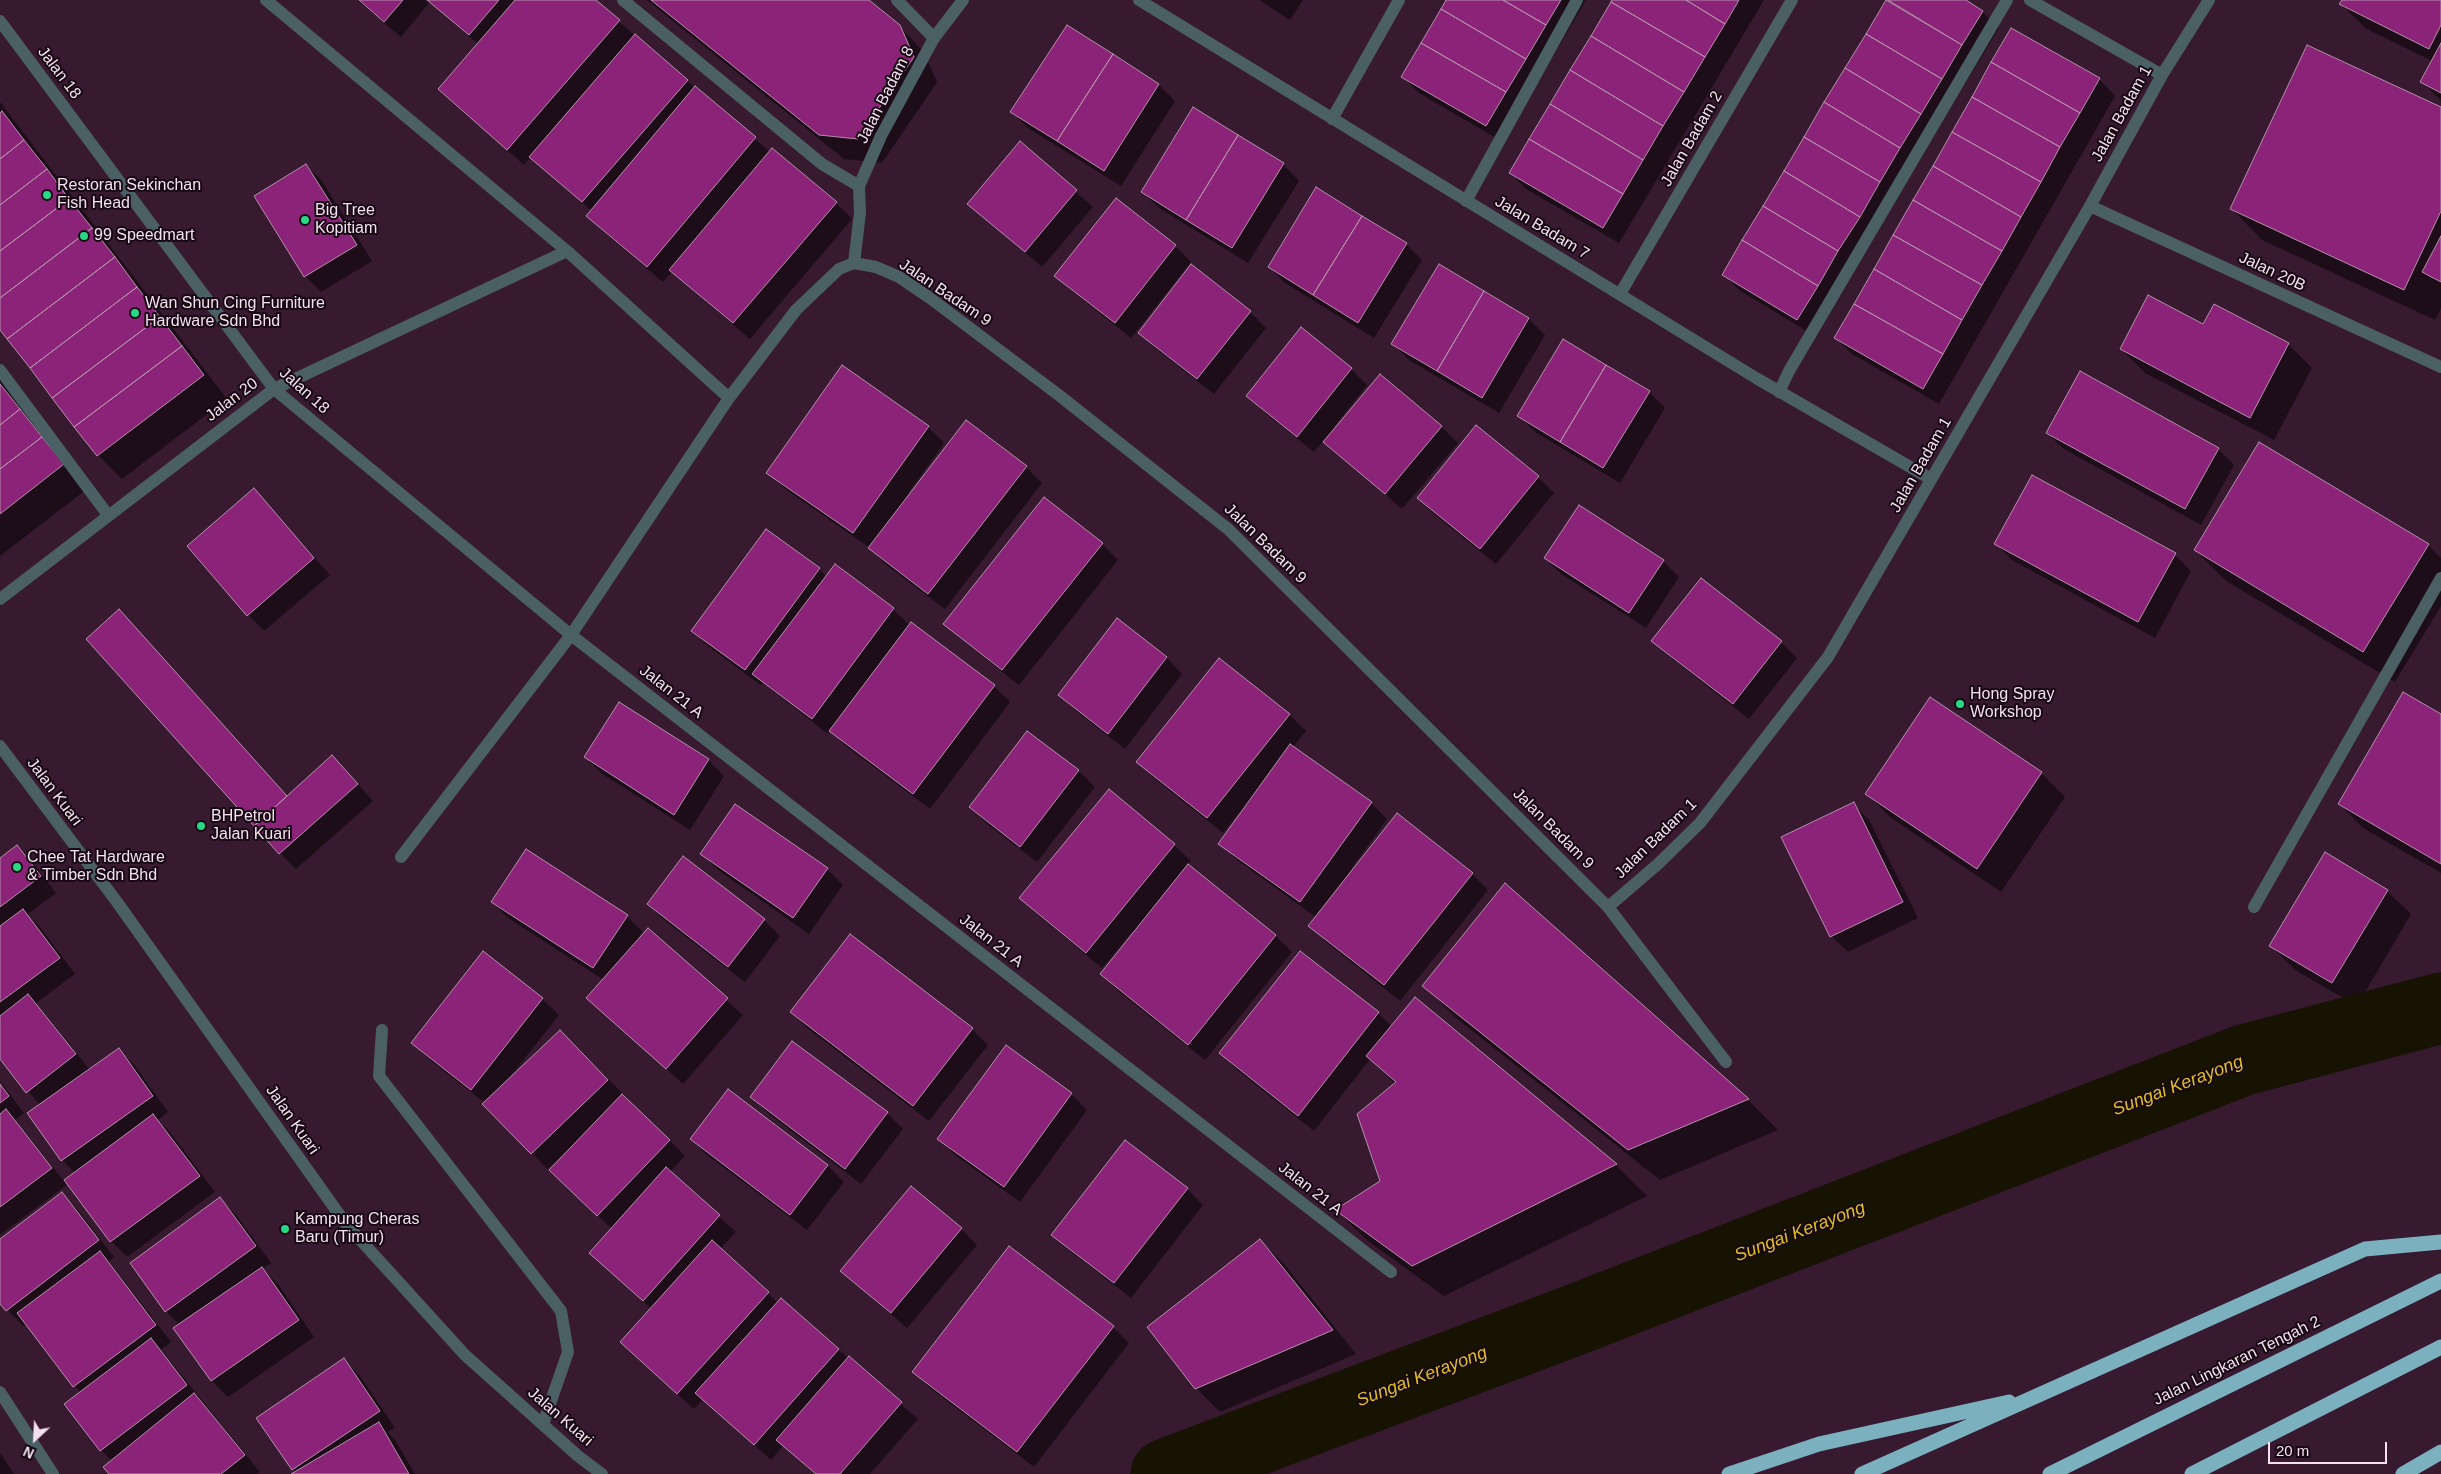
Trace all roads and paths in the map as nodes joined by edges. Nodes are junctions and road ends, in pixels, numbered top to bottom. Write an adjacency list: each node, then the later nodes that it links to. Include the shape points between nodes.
1 (266, 0): 19 (street)
2 (623, 0): 16 (street, via 822,164)
3 (897, 0): 13 (street)
4 (963, 0): 13 (street, Jalan Badam 8)
5 (1139, 0): 15 (street, Jalan Badam 7)
6 (1399, 0): 15 (street)
7 (1577, 0): 17 (street)
8 (1792, 0): 21 (street, Jalan Badam 2)
9 (2007, 0): 25 (street)
10 (2030, 0): 14 (street)
11 (2209, 0): 14 (street, Jalan Badam 1)
12 (0, 20): 24 (street, Jalan 18)
13 (934, 38): 16 (street, Jalan Badam 8, via 881,136)
14 (2162, 74): 18 (street, Jalan Badam 1)
15 (1332, 119): 17 (street, Jalan Badam 7)
16 (859, 186): 20 (street, Jalan Badam 8, via 860,213)
17 (1466, 201): 21 (street, Jalan Badam 7)
18 (2090, 206): 22 (street, Jalan 20B); 27 (street, Jalan Badam 1)
19 (568, 251): 24 (street, Jalan 20); 26 (street)
20 (854, 263): 26 (street, via 839,269 796,310); 34 (street, Jalan Badam 9, via 899,277 930,298 1228,528)
21 (1620, 294): 25 (street, Jalan Badam 7)
22 (2441, 367)
23 (0, 370): 28 (street)
24 (274, 389): 28 (street, Jalan 20); 31 (street, Jalan 18)
25 (1779, 392): 27 (street, Jalan Badam 7)
26 (729, 398): 31 (street)
27 (1931, 479): 34 (street, Jalan Badam 1, via 1828,657 1700,823)
28 (108, 516): 30 (street, Jalan 20)
29 (2441, 578): 35 (street)
30 (0, 598)
31 (571, 635): 33 (street); 39 (street, Jalan 21 A)
32 (0, 746): 44 (street, Jalan Kuari, via 117,902 346,1224 464,1355)
33 (400, 857)
34 (1608, 907): 37 (street, Jalan Badam 9)
35 (2254, 907)
36 (382, 1030): 44 (street, via 379,1076 561,1311 568,1352)
37 (1726, 1062)
38 (2441, 1242): 43 (highway, via 2365,1249)
39 (1391, 1272)
40 (2441, 1281): 50 (highway, Jalan Lingkaran Tengah 2)
41 (2441, 1347): 51 (highway)
42 (0, 1392): 46 (street)
43 (2042, 1394): 48 (highway, via 1819,1444); 49 (highway)
44 (543, 1424): 47 (street, Jalan Kuari)
45 (2441, 1452): 52 (highway)
46 (53, 1474)
47 (602, 1474)
48 (1729, 1474)
49 (1862, 1474)
50 (2050, 1474)
51 (2192, 1474)
52 (2403, 1474)

